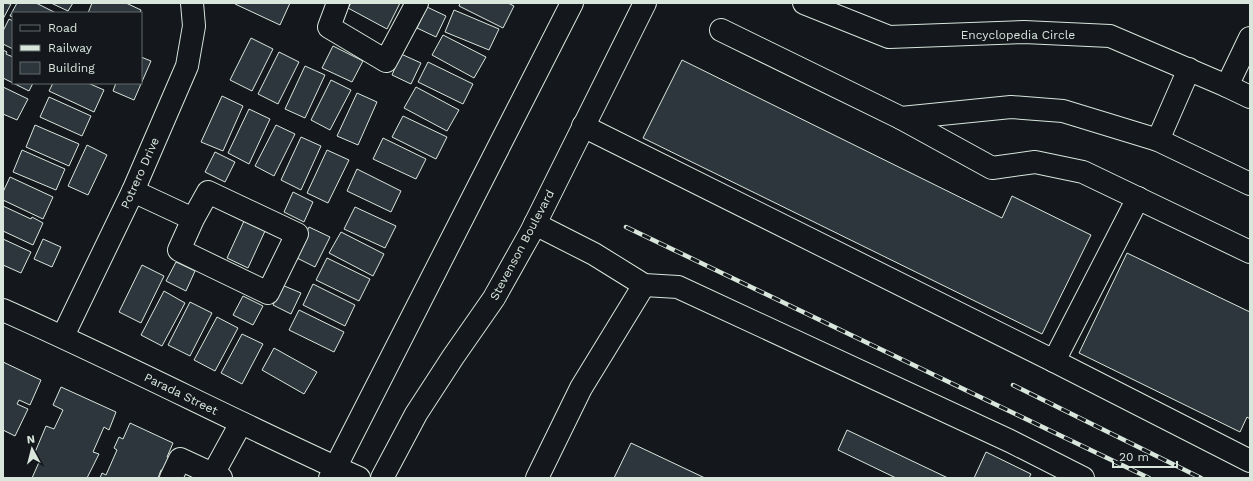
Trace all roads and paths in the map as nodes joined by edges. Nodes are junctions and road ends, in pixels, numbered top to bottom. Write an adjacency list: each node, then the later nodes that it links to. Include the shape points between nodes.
1 (192, 3): 16 (street, Potrero Drive, via 194,26 187,66)
2 (338, 3): 3 (street, via 329,27 386,61)
3 (417, 3)
4 (572, 3): 27 (street)
5 (645, 3): 13 (street, Stevenson Boulevard)
6 (804, 3): 9 (street, Encyclopedia Circle, via 889,37 1024,32 1110,36)
7 (721, 30): 12 (street)
8 (1250, 38): 10 (street)
9 (1188, 69): 10 (street, Encyclopedia Circle); 14 (street)
10 (1227, 86): 11 (street, Encyclopedia Circle)
11 (1250, 97)
12 (901, 118): 14 (street, via 1011,107 1063,111); 17 (street, via 992,168 1035,162 1083,172)
13 (584, 126): 19 (street, Stevenson Boulevard); 24 (street)
14 (1158, 140): 15 (street)
15 (1250, 184)
16 (133, 192): 18 (street); 23 (street, Potrero Drive)
17 (1138, 198): 20 (street); 24 (street)
18 (193, 219): 18 (street, via 208,192 297,234 268,293 179,250)
19 (535, 224): 21 (street, via 594,254); 31 (street, Stevenson Boulevard, via 494,298 416,414)
20 (1250, 252)
21 (644, 285): 32 (street, via 581,388); 33 (street, via 678,287)
22 (3, 310): 23 (street, Parada Street)
23 (62, 336): 25 (street, Parada Street)
24 (1054, 361): 26 (street)
25 (241, 423): 27 (street, Parada Street); 28 (street)
26 (1250, 461)
27 (332, 472): 30 (street, Parada Street)
28 (217, 476): 29 (street, via 180,459)
29 (171, 478)
30 (359, 478)
31 (382, 478)
32 (537, 478)
33 (1084, 478)

